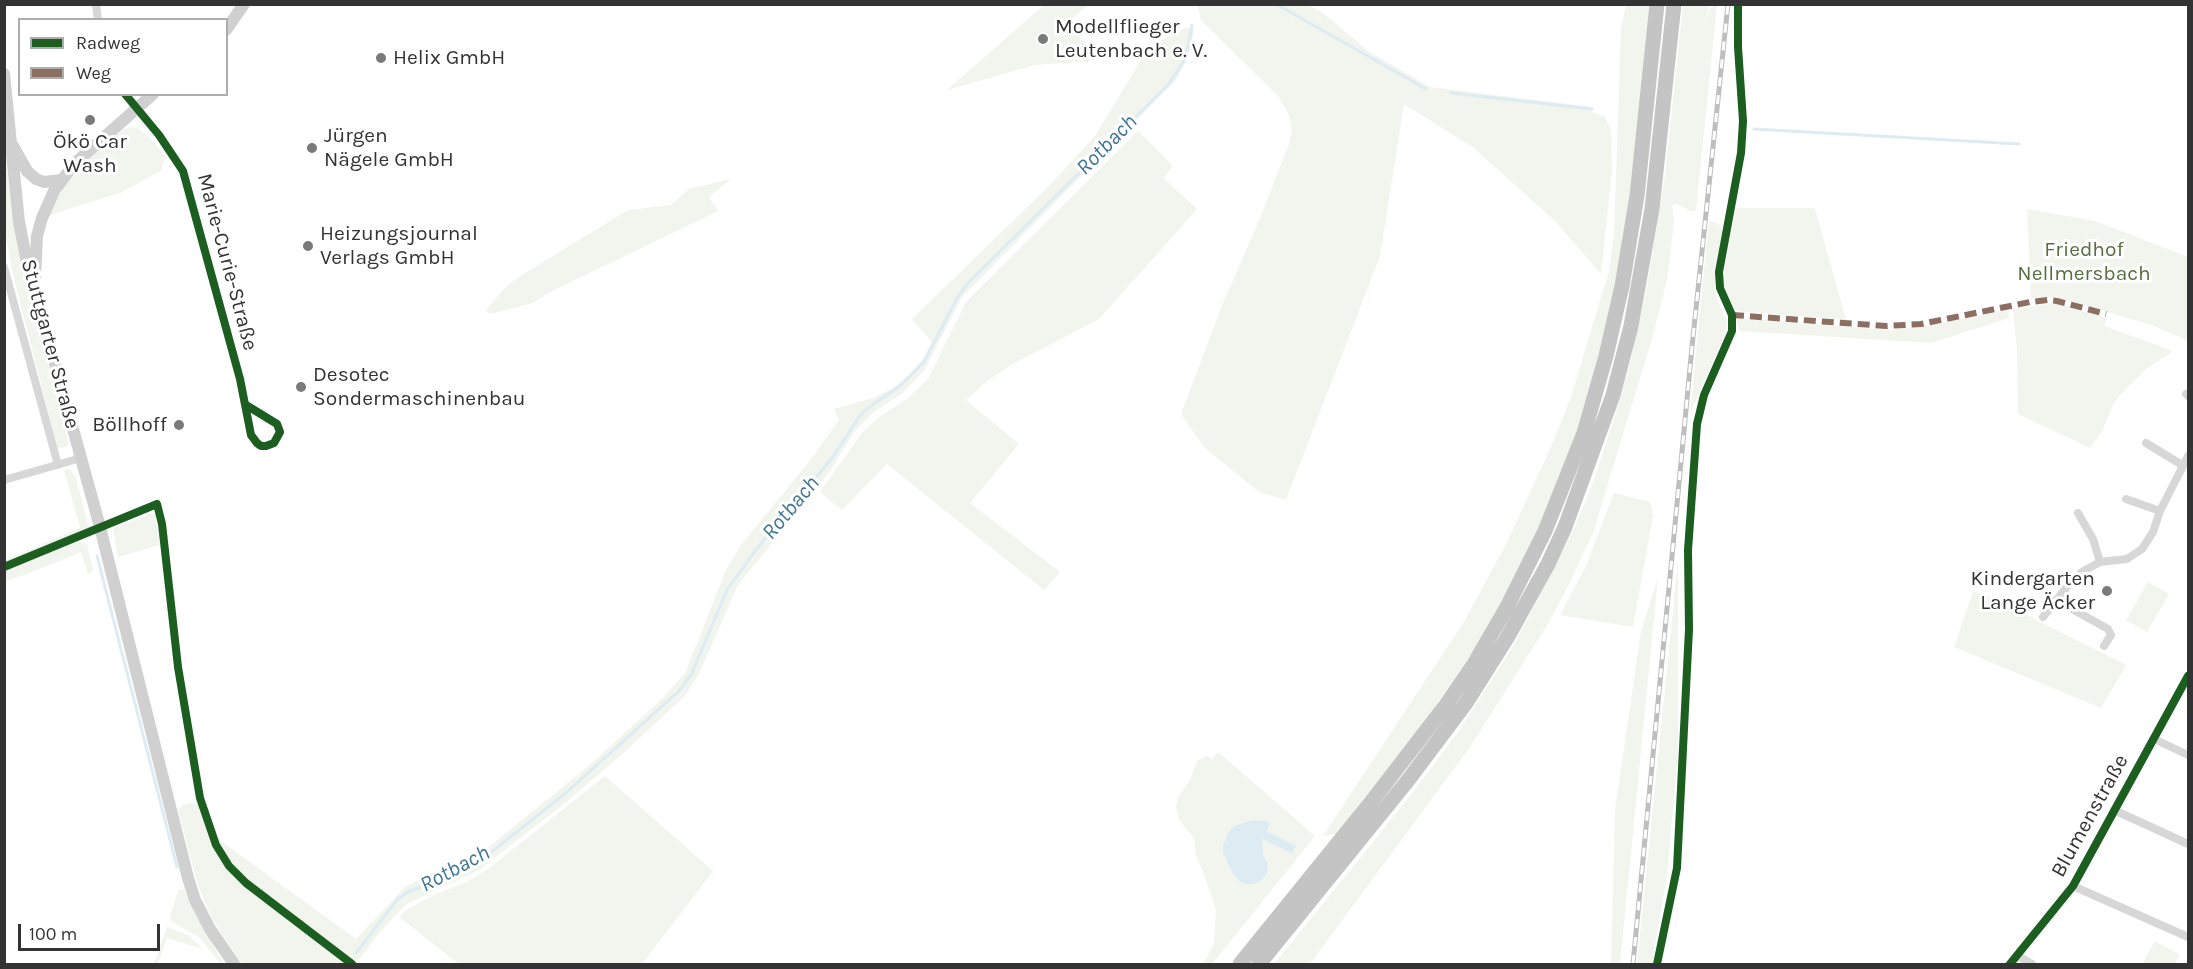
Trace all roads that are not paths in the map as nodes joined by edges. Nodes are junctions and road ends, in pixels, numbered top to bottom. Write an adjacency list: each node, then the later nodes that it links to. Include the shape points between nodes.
1 (244, 4): 4 (main road)
2 (1657, 4): 38 (highway, via 1637,196 1622,286 1584,433 1545,531 1502,616 1446,705)
3 (1674, 4): 39 (highway, via 1652,209 1631,326 1613,395 1565,527 1508,638 1466,703)
4 (228, 27)
5 (4, 74): 9 (main road, Stuttgarter Straße)
6 (126, 96): 8 (street, Marie-Curie-Straße)
7 (151, 96): 8 (main road)
8 (136, 109): 10 (main road); 13 (street, Marie-Curie-Straße, via 183,171)
9 (11, 142): 10 (main road, via 36,179); 12 (main road, Stuttgarter Straße, via 19,222)
10 (61, 180): 12 (main road, via 37,236)
11 (4, 267): 17 (street)
12 (36, 298): 16 (main road, Stuttgarter Straße)
13 (246, 405): 13 (street, Marie-Curie-Straße, via 253,440 266,447 274,443 280,432 277,423)
14 (2146, 443): 18 (street)
15 (2188, 456): 18 (street)
16 (81, 458): 17 (street); 23 (main road, Stuttgarter Straße)
17 (58, 465): 19 (street)
18 (2182, 465): 21 (street)
19 (4, 480)
20 (2126, 498): 21 (street)
21 (2160, 512): 24 (street, via 2148,540 2135,555)
22 (2078, 513): 24 (street, via 2093,539)
23 (99, 527): 25 (street); 37 (main road, Stuttgarter Straße, via 188,878 210,929)
24 (2100, 562): 26 (street, via 2082,572)
25 (4, 567)
26 (2056, 600): 27 (street); 28 (street, via 2108,629 2111,635)
27 (2043, 617)
28 (2104, 646)
29 (2188, 676): 30 (street, Blumenstraße)
30 (2154, 739): 31 (street); 32 (street, Blumenstraße)
31 (2188, 755)
32 (2114, 810): 33 (street); 34 (street, Blumenstraße)
33 (2188, 844)
34 (2073, 886): 35 (street); 36 (street, Blumenstraße)
35 (2188, 938)
36 (2018, 956): 40 (street, Blumenstraße); 41 (street)
37 (234, 964)
38 (1240, 964)
39 (1259, 964)
40 (2010, 964)
41 (2032, 964)

